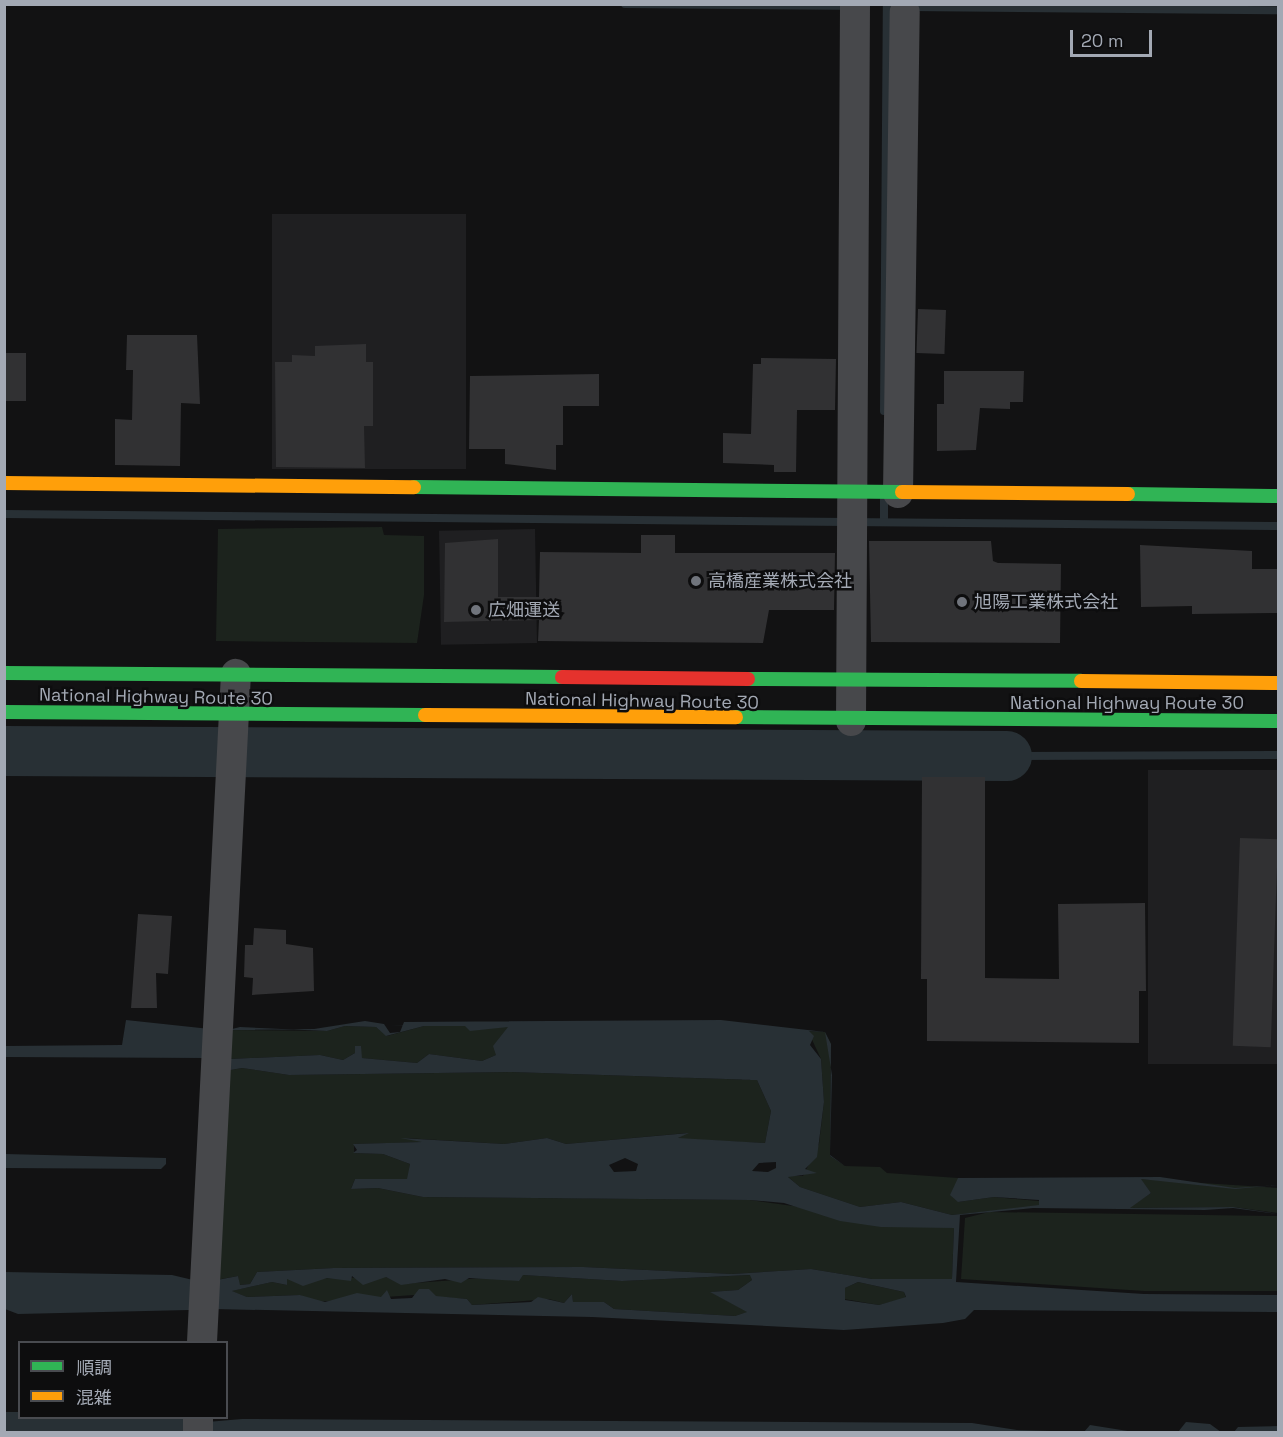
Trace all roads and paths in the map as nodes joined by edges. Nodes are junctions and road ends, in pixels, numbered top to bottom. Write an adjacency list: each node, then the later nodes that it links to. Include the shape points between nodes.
1 (881, 22): 3 (street); 5 (street)
2 (4, 483): 5 (main road)
3 (893, 493): 4 (main road); 5 (main road)
4 (1278, 496)
5 (855, 507): 8 (street)
6 (4, 673): 7 (main road, National Highway Route 30)
7 (236, 674): 8 (main road, National Highway Route 30); 13 (street)
8 (855, 679): 9 (main road, National Highway Route 30); 11 (street)
9 (1278, 683)
10 (4, 712): 13 (main road, National Highway Route 30)
11 (851, 721): 12 (main road, National Highway Route 30); 13 (main road, National Highway Route 30)
12 (1278, 721)
13 (235, 725): 14 (street)
14 (202, 1341)

